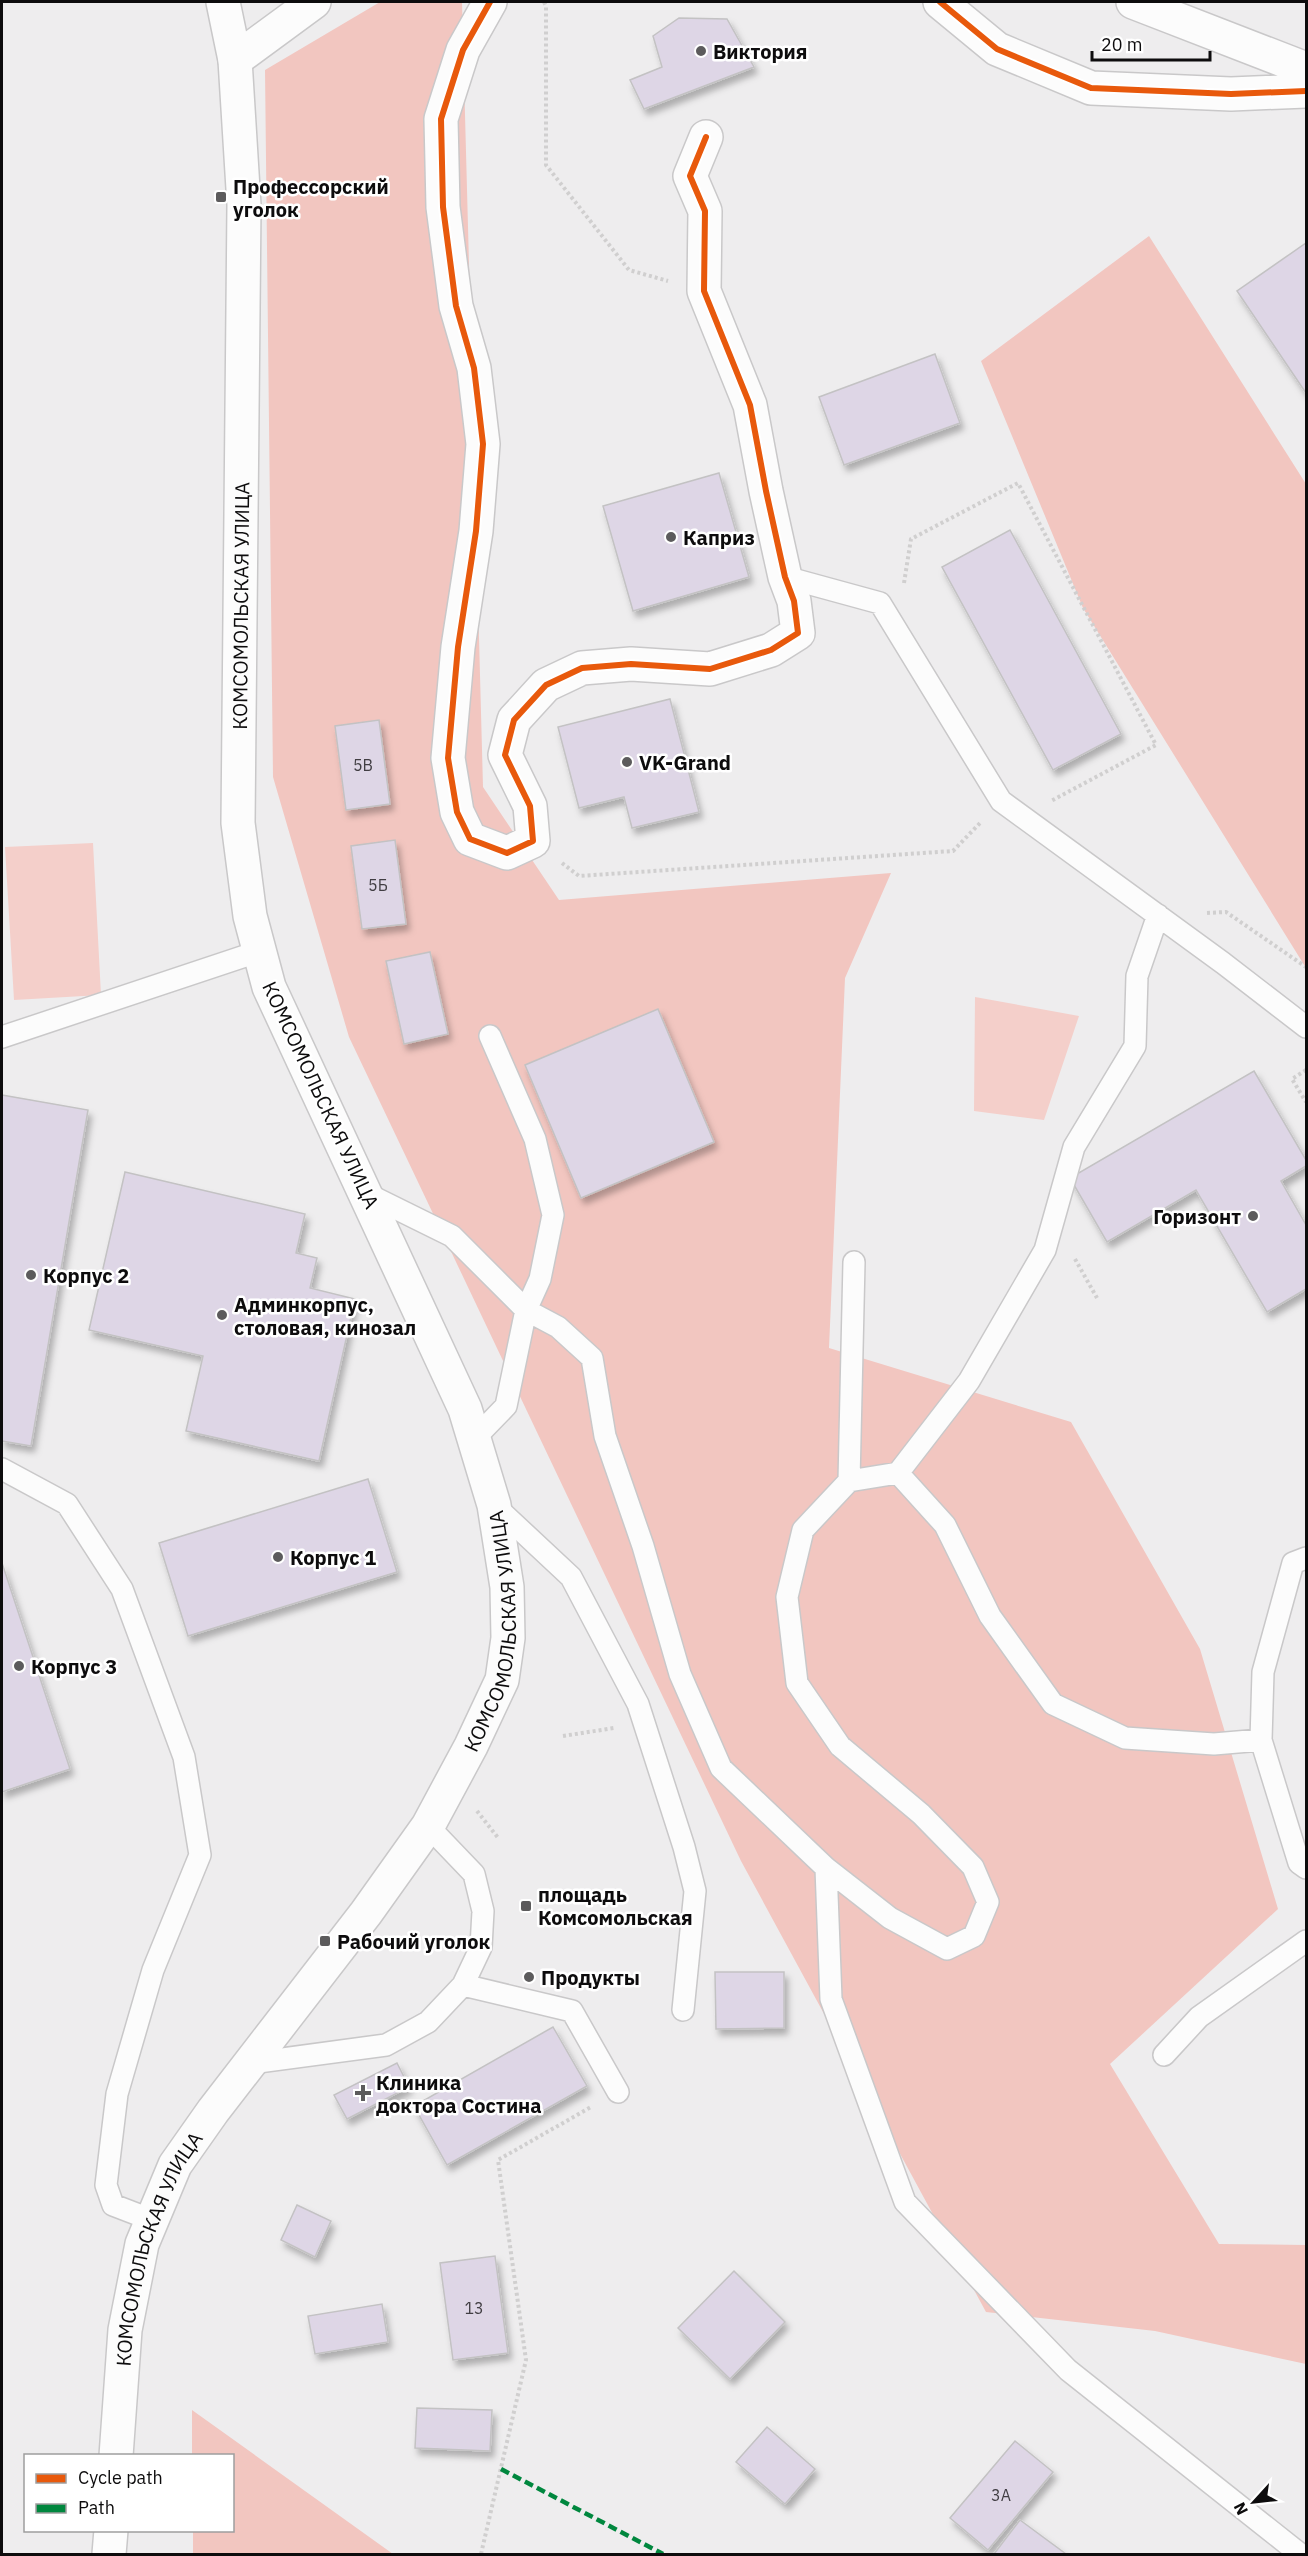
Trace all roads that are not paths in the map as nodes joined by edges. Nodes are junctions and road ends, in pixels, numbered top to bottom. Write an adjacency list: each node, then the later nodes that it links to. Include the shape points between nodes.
1 (223, 2): 6 (main road, КОМСОМОЛЬСКАЯ УЛИЦА)
2 (315, 2): 6 (main road)
3 (490, 2): 10 (main road, via 463,50 441,119 443,207 456,306 474,369 483,444 448,758 457,812 470,839 507,853 533,841 531,806 505,755 514,720 546,685 582,668 631,664 710,669 771,650 798,633 794,601)
4 (940, 2): 8 (main road, via 997,49 1091,88 1231,94)
5 (1133, 2): 7 (main road)
6 (235, 60): 12 (main road, КОМСОМОЛЬСКАЯ УЛИЦА, via 244,204 238,823 250,916)
7 (1306, 69)
8 (1306, 91)
9 (706, 137): 10 (main road, via 690,176 705,211 704,291 750,405)
10 (785, 577): 11 (lane, via 880,603 1001,801)
11 (1158, 915): 13 (lane); 21 (lane, via 1137,976 1135,1046 1074,1147 1045,1250 969,1381)
12 (260, 951): 15 (lane); 16 (main road, КОМСОМОЛЬСКАЯ УЛИЦА, via 274,998)
13 (1306, 1027)
14 (490, 1036): 18 (lane, via 535,1138 554,1215 540,1279)
15 (2, 1037)
16 (367, 1194): 18 (lane, via 452,1236); 19 (main road, КОМСОМОЛЬСКАЯ УЛИЦА, via 465,1409)
17 (854, 1262): 22 (lane)
18 (526, 1310): 19 (lane, via 507,1406); 27 (lane, via 558,1327 592,1358 605,1436 643,1546 680,1674 721,1768)
19 (474, 1438): 23 (main road, КОМСОМОЛЬСКАЯ УЛИЦА)
20 (2, 1469): 35 (lane, via 67,1504 122,1589 184,1757 200,1855 153,1970 117,2094 106,2185 113,2205)
21 (898, 1473): 22 (lane); 25 (lane, via 945,1525 990,1616 1053,1704 1125,1738 1214,1744)
22 (849, 1481): 27 (lane, via 803,1530 787,1597 797,1683 840,1746 921,1814 973,1867 988,1902 974,1936 947,1949 890,1918)
23 (494, 1505): 26 (main road, КОМСОМОЛЬСКАЯ УЛИЦА, via 507,1587 508,1638 502,1680); 31 (lane, via 571,1577 639,1704 695,1891)
24 (1306, 1558): 25 (lane, via 1293,1563 1263,1672)
25 (1261, 1740): 28 (lane, via 1299,1863)
26 (428, 1826): 30 (lane, via 474,1874 483,1911 481,1947); 33 (main road, КОМСОМОЛЬСКАЯ УЛИЦА)
27 (826, 1868): 39 (lane, via 831,1999 905,2202 1068,2370)
28 (1306, 1868)
29 (1306, 1941): 32 (lane, via 1199,2017)
30 (462, 1985): 33 (lane, via 429,2022 386,2045); 34 (lane, via 573,2011)
31 (683, 2010)
32 (1164, 2055)
33 (252, 2063): 35 (main road, КОМСОМОЛЬСКАЯ УЛИЦА, via 175,2165)
34 (618, 2092)
35 (152, 2220): 36 (main road, КОМСОМОЛЬСКАЯ УЛИЦА, via 142,2244 125,2330)
36 (116, 2454)
37 (111, 2532): 38 (main road)
38 (109, 2554)
39 (1300, 2554)

